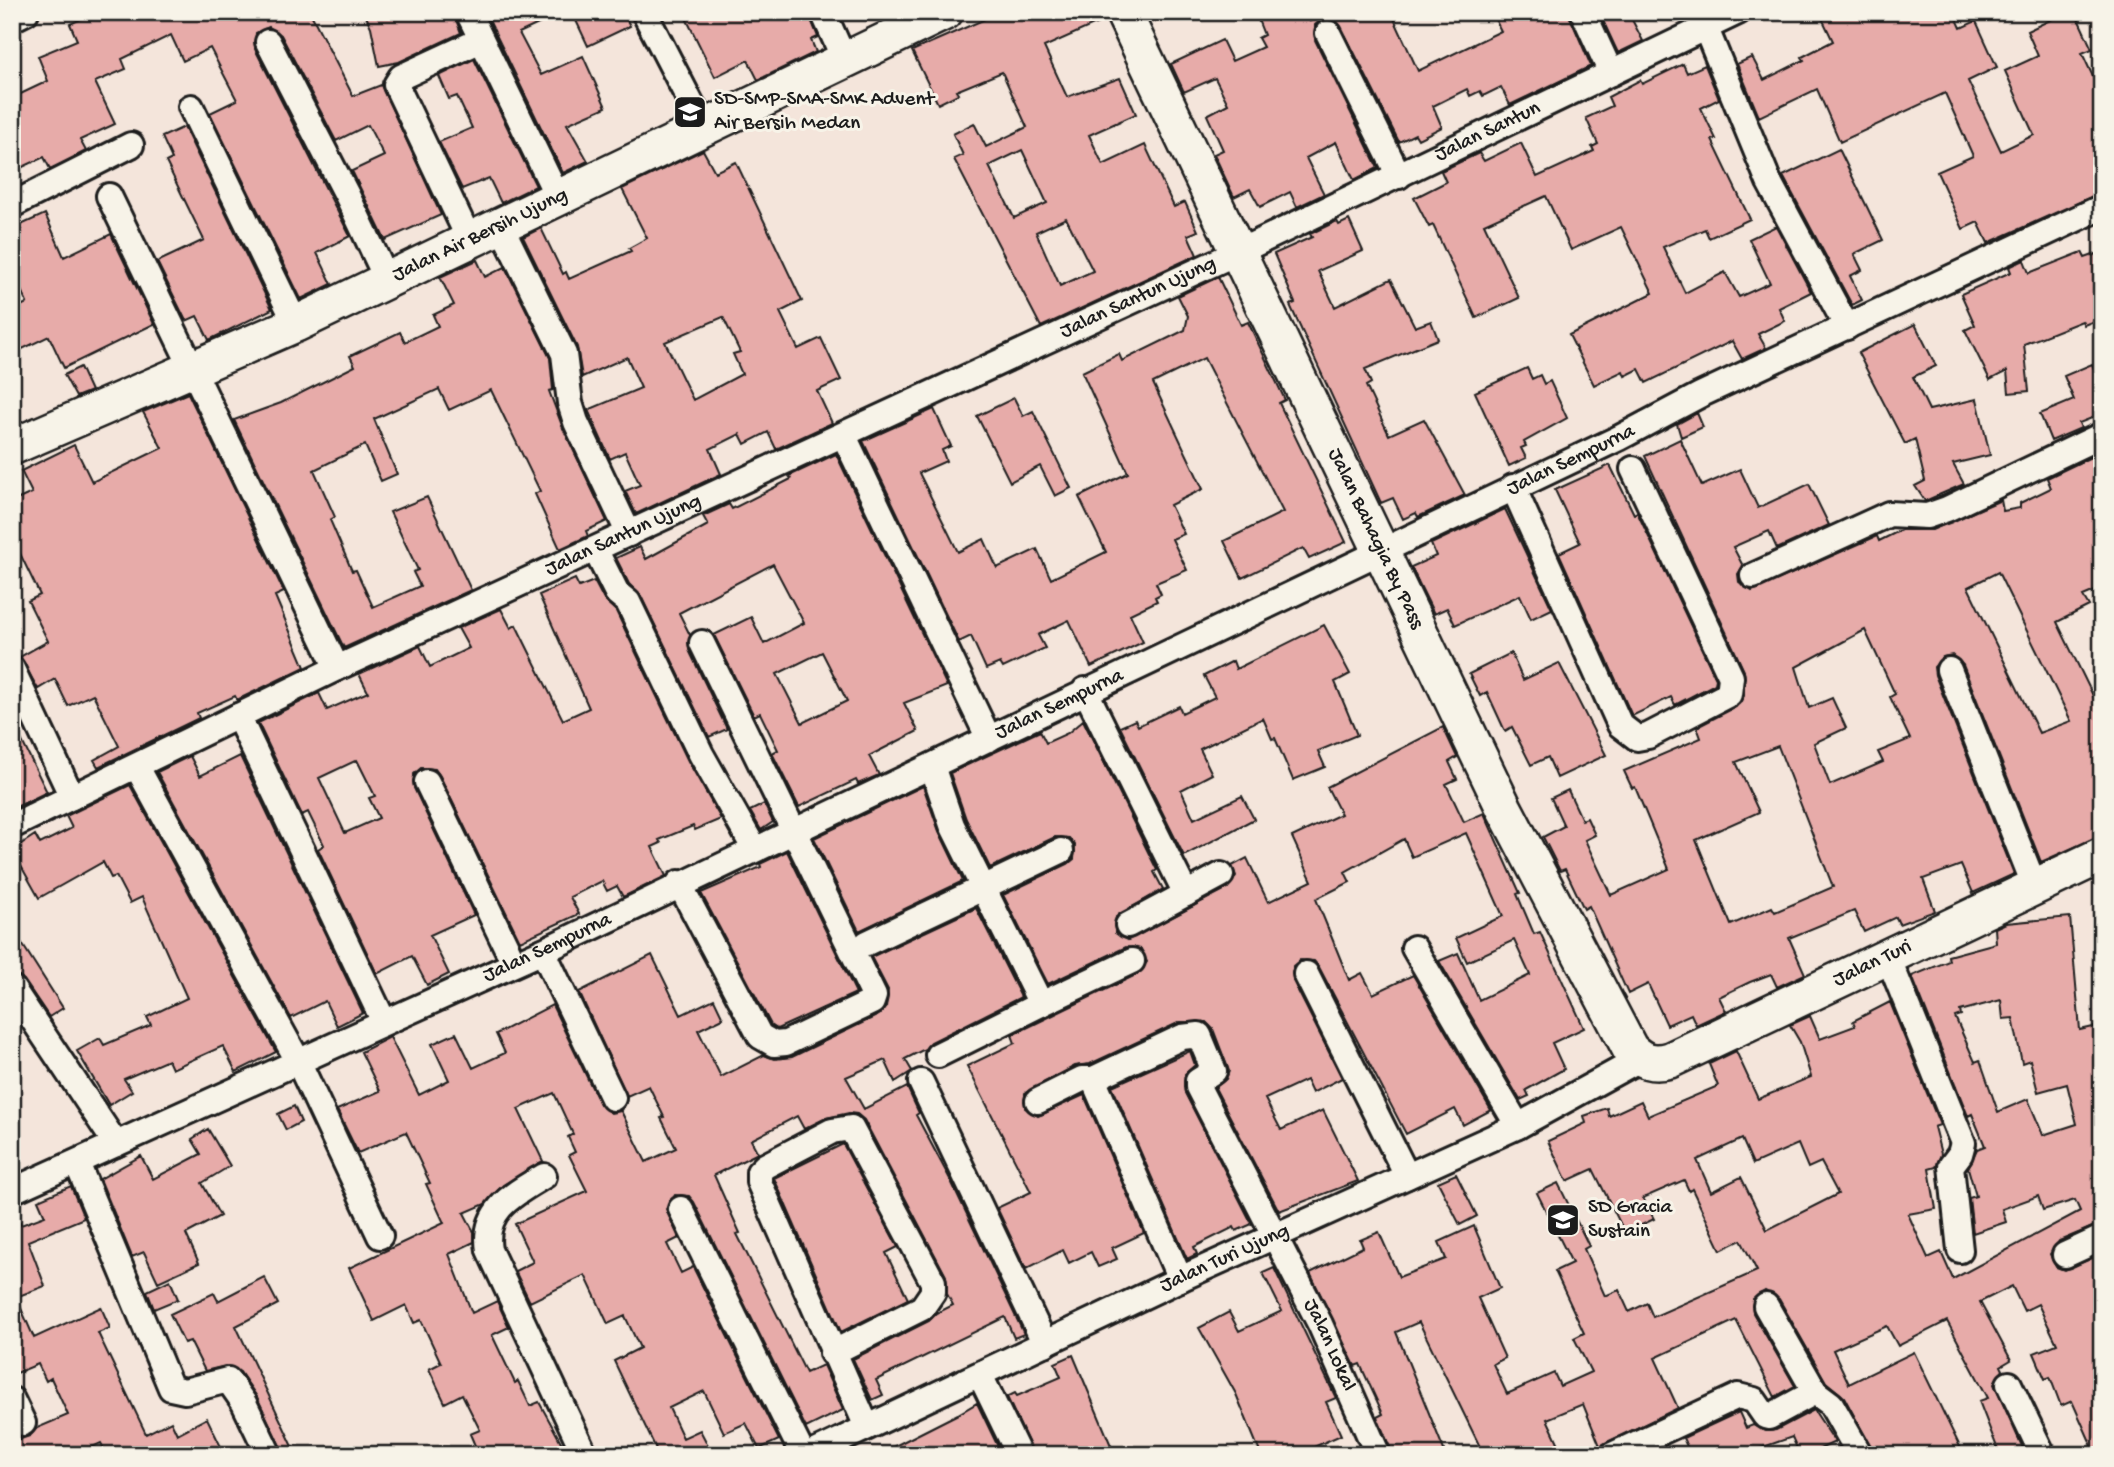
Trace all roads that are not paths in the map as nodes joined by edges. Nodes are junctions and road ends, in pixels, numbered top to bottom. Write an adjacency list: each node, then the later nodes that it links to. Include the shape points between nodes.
1 (26, 12): 9 (street)
2 (468, 12): 12 (street)
3 (645, 12): 17 (street)
4 (823, 12): 14 (street)
5 (945, 12): 14 (main road, Jalan Air Bersih Ujung)
6 (1123, 12): 26 (main road, Jalan Bahagia By Pass)
7 (1583, 12): 15 (street)
8 (1738, 12): 10 (street, Jalan Santun)
9 (12, 19)
10 (1703, 19): 15 (street, Jalan Santun); 29 (street, via 1769,182)
11 (1328, 33): 19 (street)
12 (481, 40): 21 (street); 25 (street, via 401,78 396,85)
13 (268, 43): 27 (street)
14 (845, 61): 17 (main road, Jalan Air Bersih Ujung)
15 (1611, 73): 19 (street, Jalan Santun)
16 (191, 107): 28 (street)
17 (705, 130): 21 (main road, Jalan Air Bersih Ujung)
18 (131, 145): 22 (street)
19 (1399, 176): 26 (street, Jalan Santun)
20 (109, 196): 30 (street)
21 (559, 200): 24 (main road, Jalan Air Bersih Ujung)
22 (12, 205)
23 (2102, 207): 29 (street, Jalan Sempurna)
24 (501, 226): 25 (main road, Jalan Air Bersih Ujung); 36 (street, via 564,354 576,422)
25 (470, 241): 27 (main road, Jalan Air Bersih Ujung)
26 (1238, 252): 32 (street, Jalan Santun Ujung); 38 (main road, Jalan Bahagia By Pass)
27 (387, 280): 28 (main road, Jalan Air Bersih Ujung)
28 (296, 324): 30 (main road, Jalan Air Bersih Ujung)
29 (1847, 327): 34 (street, Jalan Sempurna, via 1700,395)
30 (191, 369): 33 (main road, Jalan Air Bersih Ujung); 41 (street)
31 (2102, 435): 39 (street, via 1947,509 1927,516 1889,514)
32 (844, 436): 36 (street, Jalan Santun Ujung); 46 (street)
33 (15, 438)
34 (1627, 455): 35 (street, Jalan Sempurna); 35 (street, via 1731,677 1729,694 1648,736 1637,738 1620,725)
35 (1513, 487): 38 (street, Jalan Sempurna)
36 (629, 534): 37 (street, Jalan Santun Ujung)
37 (596, 551): 41 (street, Jalan Santun Ujung); 53 (street, via 617,593 628,602 701,754)
38 (1381, 551): 44 (street, Jalan Sempurna); 73 (main road, Jalan Bahagia By Pass, via 1504,808 1630,1049)
39 (1753, 576)
40 (702, 643): 52 (street)
41 (337, 668): 45 (street, Jalan Santun Ujung)
42 (12, 669): 50 (street)
43 (1948, 670): 59 (street)
44 (1085, 690): 46 (street, Jalan Sempurna); 60 (street)
45 (238, 716): 48 (street, Jalan Santun Ujung); 71 (street)
46 (989, 739): 47 (street, Jalan Sempurna)
47 (932, 766): 52 (street, Jalan Sempurna); 58 (street, via 951,825)
48 (137, 767): 50 (street, Jalan Santun Ujung); 74 (street)
49 (426, 782): 67 (street)
50 (72, 797): 51 (street, Jalan Santun Ujung)
51 (12, 826)
52 (794, 828): 53 (street, Jalan Sempurna); 57 (street, via 874,996 868,1006 786,1043 767,1042)
53 (754, 848): 57 (street, Jalan Sempurna)
54 (1061, 852): 58 (street)
55 (2100, 864): 59 (main road, Jalan Turi)
56 (1221, 875): 60 (street)
57 (679, 883): 64 (street, Jalan Sempurna)
58 (984, 886): 62 (street); 70 (street)
59 (2035, 887): 65 (main road, Jalan Turi)
60 (1186, 894): 61 (street)
61 (1128, 925)
62 (867, 943)
63 (1414, 948): 79 (street)
64 (543, 951): 67 (street, Jalan Sempurna); 77 (street)
65 (1888, 957): 73 (main road, Jalan Turi, via 1670,1060); 89 (street, via 1963,1143 1951,1167)
66 (1132, 961): 70 (street)
67 (514, 962): 71 (street, Jalan Sempurna)
68 (1306, 974): 83 (street)
69 (12, 988): 80 (street)
70 (1041, 1004): 72 (street)
71 (384, 1022): 74 (street, Jalan Sempurna)
72 (938, 1055)
73 (1640, 1059): 79 (street, Jalan Turi Ujung)
74 (299, 1061): 80 (street, Jalan Sempurna); 86 (street)
75 (1093, 1079): 78 (street, via 1082,1079); 87 (street, Jalan Lokal, via 1182,1037 1199,1035 1214,1071 1198,1081 1198,1087); 91 (street)
76 (921, 1082): 93 (street)
77 (612, 1098)
78 (1038, 1101)
79 (1518, 1126): 83 (street, Jalan Turi Ujung)
80 (117, 1144): 81 (street, Jalan Sempurna)
81 (77, 1163): 84 (street, Jalan Sempurna); 101 (street, via 171,1388 185,1391 228,1380)
82 (544, 1176): 102 (street, via 507,1198 496,1210 486,1236)
83 (1407, 1176): 87 (street, Jalan Turi Ujung)
84 (12, 1191)
85 (681, 1209): 103 (street)
86 (380, 1236)
87 (1276, 1236): 91 (street, Jalan Turi Ujung); 106 (street, Jalan Lokal)
88 (2102, 1238): 90 (street)
89 (1960, 1250)
90 (2065, 1255)
91 (1180, 1279): 93 (street, Jalan Turi Ujung)
92 (1766, 1306): 97 (street)
93 (1045, 1344): 95 (street, Jalan Turi Ujung)
94 (832, 1353): 94 (street, via 759,1182 759,1172 832,1131 851,1128 933,1282 933,1292 922,1308); 100 (street)
95 (980, 1375): 100 (street, Jalan Turi Ujung); 105 (street)
96 (2009, 1384): 109 (street)
97 (1815, 1392): 107 (street, via 1769,1417 1754,1400 1738,1396); 108 (street, via 1831,1404)
98 (12, 1399): 99 (street)
99 (23, 1423)
100 (867, 1427): 104 (street, Jalan Turi Ujung)
101 (270, 1455)
102 (585, 1455)
103 (803, 1455)
104 (809, 1455)
105 (1019, 1455)
106 (1378, 1455)
107 (1612, 1455)
108 (1860, 1455)
109 (2043, 1455)

